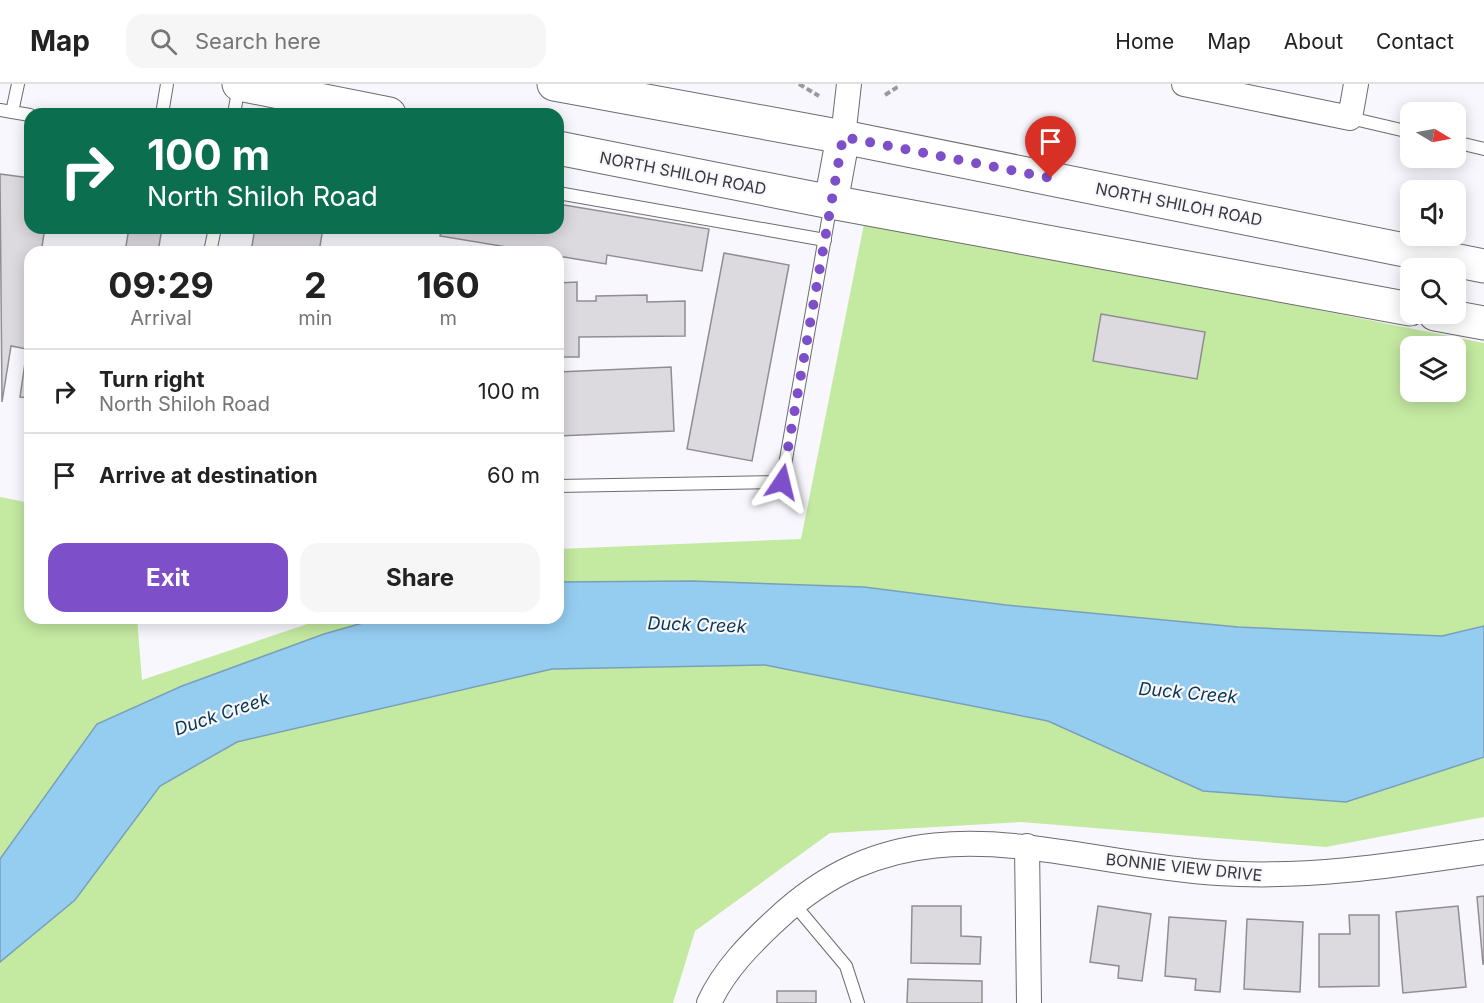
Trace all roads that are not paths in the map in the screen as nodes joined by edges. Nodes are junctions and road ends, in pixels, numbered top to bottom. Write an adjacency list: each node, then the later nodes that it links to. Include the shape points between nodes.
1 (18, 84): 11 (lane)
2 (167, 84): 8 (lane)
3 (239, 84): 9 (lane); 10 (main road)
4 (554, 84): 15 (main road, NORTH SHILOH ROAD)
5 (849, 84): 15 (street)
6 (1184, 84): 13 (street)
7 (1356, 84): 13 (street)
8 (163, 108)
9 (235, 108)
10 (359, 108)
11 (6, 111): 12 (lane)
12 (24, 114)
13 (1350, 118): 14 (lane)
14 (1400, 130)
15 (843, 137): 20 (main road); 22 (main road, NORTH SHILOH ROAD)
16 (1466, 145): 18 (lane)
17 (564, 149): 20 (main road, NORTH SHILOH ROAD)
18 (1484, 149)
19 (564, 194): 21 (lane)
20 (831, 202): 21 (lane); 23 (main road, NORTH SHILOH ROAD)
21 (825, 240): 26 (lane, via 782,482)
22 (1484, 266)
23 (1400, 307)
24 (1466, 320): 25 (main road)
25 (1484, 323)
26 (564, 486)
27 (1028, 846): 28 (street, BONNIE VIEW DRIVE, via 1143,865 1273,876 1382,867); 29 (street, BONNIE VIEW DRIVE, via 972,842 933,844 897,852 858,864); 32 (street)
28 (1484, 852)
29 (794, 904): 30 (street, BONNIE VIEW DRIVE, via 730,967); 31 (lane, via 846,966)
30 (709, 1003)
31 (858, 1003)
32 (1029, 1003)

